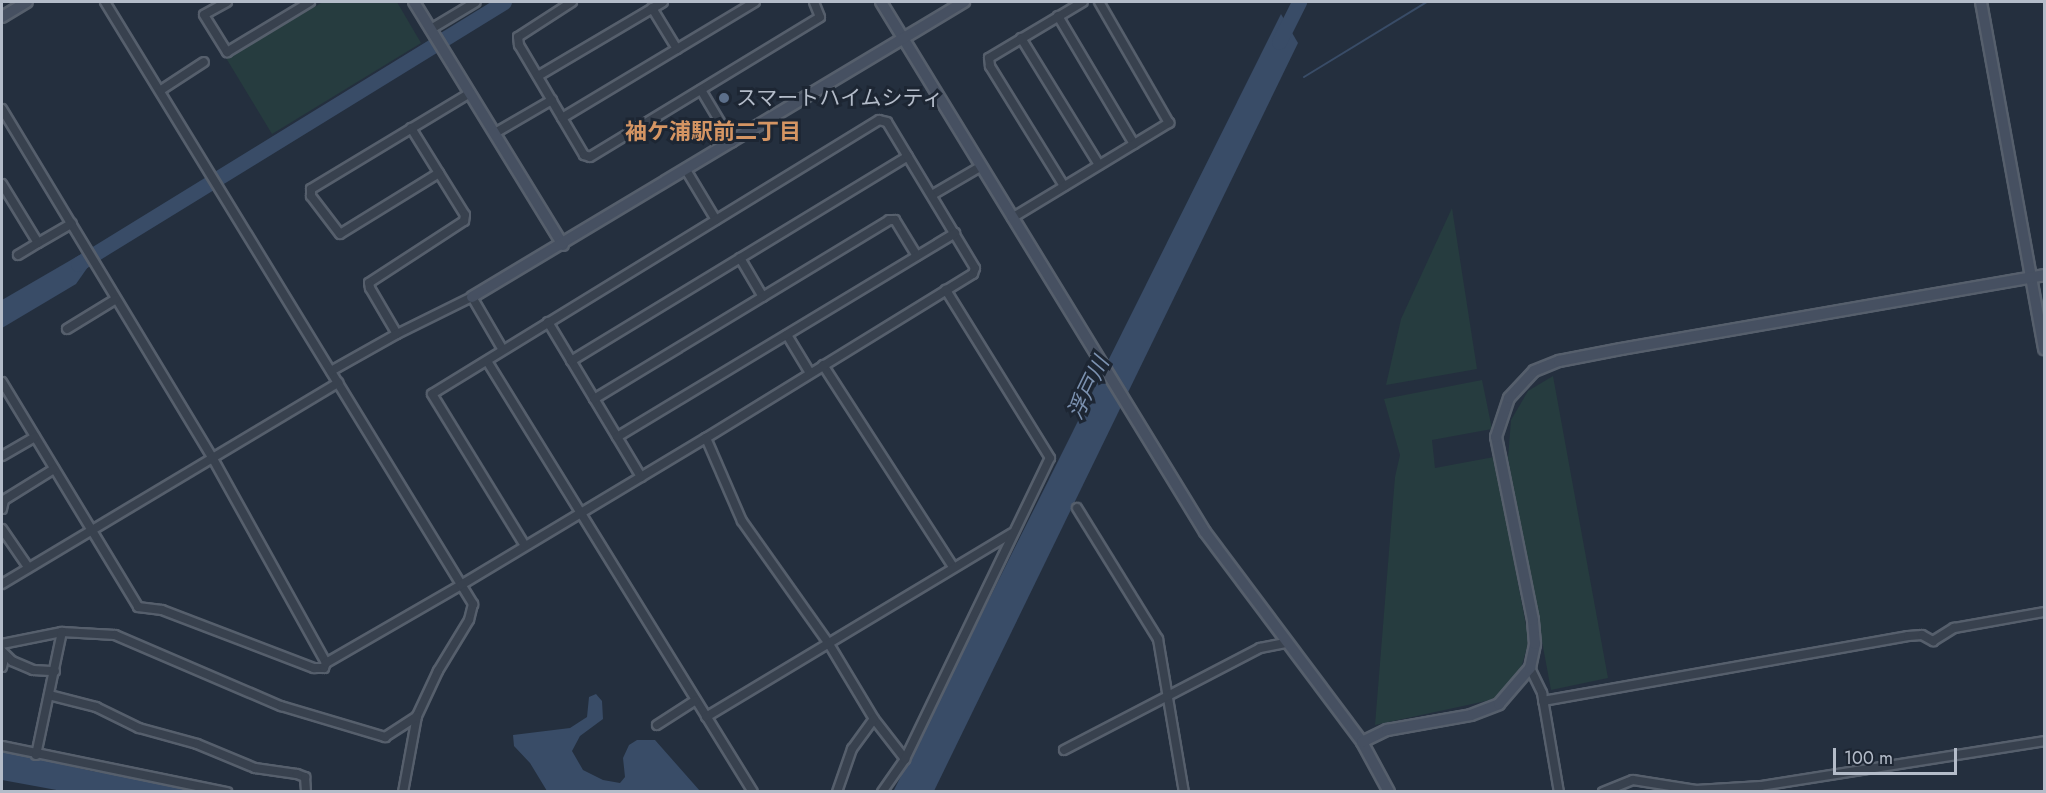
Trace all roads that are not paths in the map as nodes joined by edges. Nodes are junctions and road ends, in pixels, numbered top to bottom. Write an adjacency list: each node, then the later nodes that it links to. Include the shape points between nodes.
1 (27, 2): 18 (street)
2 (105, 2): 25 (street)
3 (226, 2): 4 (street, via 204,15 227,52)
4 (310, 2)
5 (414, 2): 19 (street)
6 (476, 2): 19 (street)
7 (572, 2): 24 (street, via 518,37)
8 (663, 2): 16 (street)
9 (755, 2): 22 (street)
10 (814, 2): 26 (street, via 820,17)
11 (881, 2): 21 (street)
12 (964, 2): 21 (street)
13 (1083, 2): 17 (street)
14 (1099, 2): 34 (street, via 1168,117 1169,123)
15 (1982, 2): 53 (street)
16 (651, 8): 22 (street); 24 (street)
17 (1058, 16): 20 (street); 34 (street)
18 (2, 17)
19 (431, 29): 27 (street)
20 (1021, 38): 36 (street); 41 (street, via 989,58 990,66)
21 (904, 40): 33 (street); 37 (street)
22 (677, 49): 30 (street)
23 (204, 62): 25 (street)
24 (538, 76): 28 (street)
25 (161, 90): 67 (street)
26 (701, 90): 30 (street, via 590,157 584,155); 33 (street)
27 (470, 93): 31 (street); 32 (street)
28 (552, 100): 30 (street); 32 (street)
29 (2, 109): 45 (street)
30 (562, 118)
31 (411, 128): 39 (street); 39 (street, via 311,189 311,196 340,234)
32 (495, 133): 48 (street)
33 (732, 142): 38 (street)
34 (1134, 144): 36 (street)
35 (908, 156): 42 (street); 44 (street, via 887,122 879,120); 51 (street)
36 (1099, 165): 41 (street)
37 (980, 167): 42 (street); 43 (street)
38 (686, 170): 44 (street); 48 (street)
39 (439, 173): 60 (street, via 465,215 464,221 369,283)
40 (2, 184): 47 (street)
41 (1064, 186): 43 (street)
42 (932, 195): 46 (street)
43 (1012, 218): 92 (street, via 1204,532)
44 (716, 219): 58 (street)
45 (72, 223): 47 (street); 57 (street)
46 (955, 233): 50 (street); 54 (street, via 975,268 973,274)
47 (39, 243): 49 (street)
48 (563, 245): 55 (street)
49 (18, 255)
50 (917, 256): 56 (street, via 895,220 889,220); 61 (street)
51 (740, 258): 56 (street); 65 (street)
52 (2044, 275): 53 (street)
53 (2032, 278): 62 (street); 98 (street, via 1621,349 1559,361 1534,372 1509,398 1496,437 1533,620)
54 (946, 290): 66 (street); 84 (street, via 1050,458)
55 (472, 297): 60 (street); 63 (street)
56 (763, 297): 71 (street)
57 (116, 299): 59 (street); 76 (street)
58 (548, 322): 63 (street); 65 (street)
59 (67, 329)
60 (397, 334): 67 (street)
61 (787, 335): 68 (street); 73 (street)
62 (2044, 349)
63 (503, 350): 64 (street)
64 (487, 361): 81 (street); 85 (street, via 432,394)
65 (571, 361): 71 (street)
66 (823, 365): 68 (street); 87 (street)
67 (331, 371): 70 (street)
68 (810, 374): 74 (street)
69 (2, 382): 72 (street)
70 (338, 383): 76 (street); 89 (street)
71 (594, 399): 73 (street)
72 (35, 437): 75 (street); 77 (street)
73 (617, 437): 78 (street)
74 (706, 438): 78 (street); 94 (street, via 742,521)
75 (2, 456)
76 (212, 457): 83 (street); 96 (street)
77 (54, 468): 80 (street, via 4,500); 83 (street)
78 (641, 477): 81 (street)
79 (1077, 508): 101 (street, via 1158,639)
80 (2, 509)
81 (580, 512): 85 (street); 102 (street)
82 (2, 529): 86 (street)
83 (92, 530): 86 (street); 96 (street, via 138,607 162,610 314,668 324,668)
84 (1013, 532): 87 (street); 113 (street)
85 (525, 546): 89 (street)
86 (28, 567): 88 (street)
87 (953, 567): 94 (street)
88 (2, 584)
89 (461, 585): 96 (street); 104 (street, via 473,604 469,620)
90 (2044, 612): 103 (street, via 1954,628 1934,641 1922,635 1908,636)
91 (62, 632): 93 (street); 99 (street); 104 (street, via 115,635 272,702 385,737)
92 (1286, 643): 101 (street, via 1260,648); 109 (street)
93 (2, 644)
94 (829, 644): 105 (street); 106 (street)
95 (3, 653): 97 (street); 99 (street, via 33,670)
96 (326, 663)
97 (2, 667)
98 (1530, 668): 103 (street); 109 (street, via 1499,704 1471,715 1387,730)
99 (55, 671): 100 (street)
100 (49, 695): 112 (street); 115 (street, via 96,707 139,728 197,744 255,768 297,774 304,777)
101 (1167, 696): 111 (street); 120 (street)
102 (696, 700): 105 (street); 107 (street)
103 (1543, 701): 122 (street)
104 (417, 716): 116 (street)
105 (706, 717): 117 (street)
106 (874, 719): 113 (street); 118 (street, via 852,749)
107 (657, 725)
108 (2044, 741): 123 (street, via 1761,786 1696,790 1633,780)
109 (1362, 742): 121 (street)
110 (2, 746): 112 (street)
111 (1064, 750)
112 (36, 755): 114 (street)
113 (906, 759): 119 (street)
114 (227, 792)
115 (306, 792)
116 (403, 792)
117 (753, 792)
118 (837, 792)
119 (882, 792)
120 (1184, 792)
121 (1389, 792)
122 (1559, 792)
123 (1603, 792)

